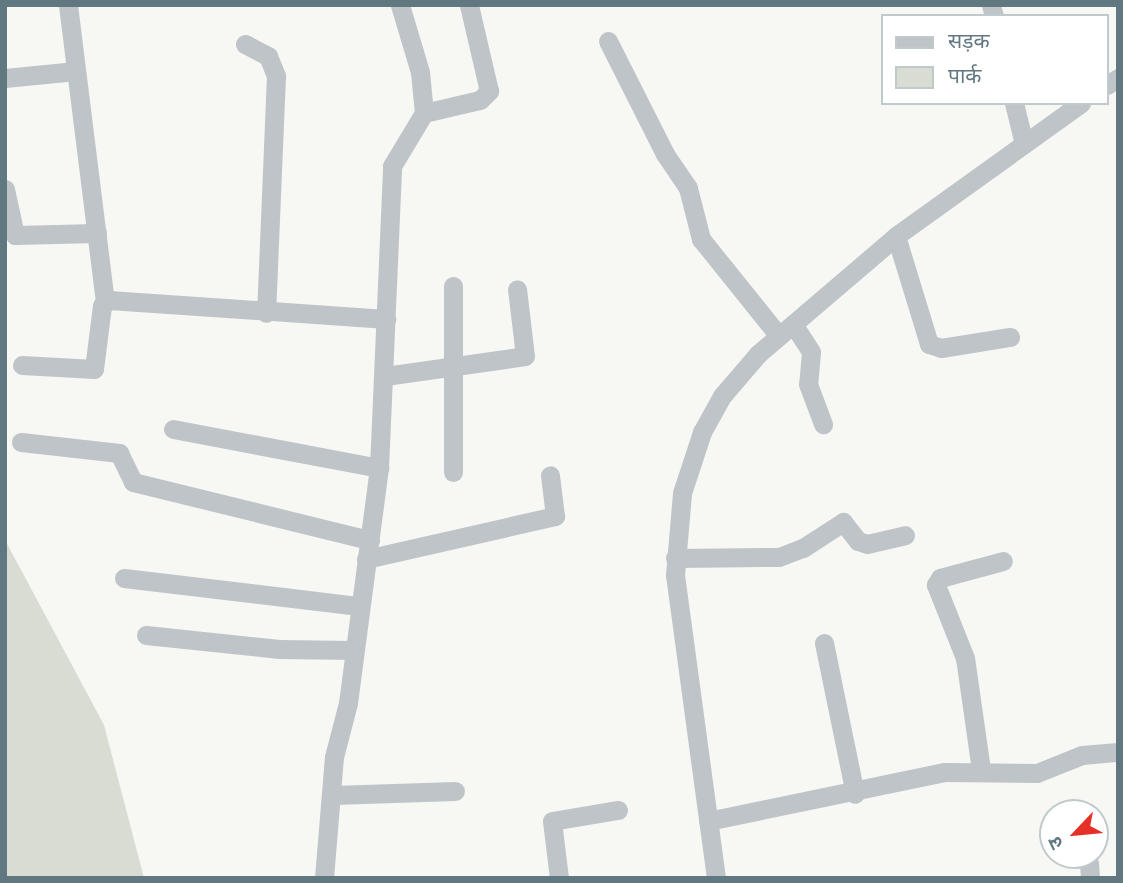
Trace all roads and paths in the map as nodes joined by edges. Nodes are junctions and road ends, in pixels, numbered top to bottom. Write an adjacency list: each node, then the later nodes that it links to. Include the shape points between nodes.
1 (68, 5): 6 (street)
2 (400, 5): 10 (street, via 420,72)
3 (468, 5): 10 (street, via 489,91 480,100)
4 (608, 40): 20 (street, via 665,154 688,188 701,239)
5 (245, 44): 18 (street, via 268,56 276,76)
6 (76, 71): 7 (street); 13 (street)
7 (5, 78)
8 (1014, 105): 11 (street)
9 (1079, 105): 11 (street)
10 (424, 113): 19 (street, via 393,166)
11 (1024, 144): 14 (street)
12 (5, 190): 13 (street, via 15,235)
13 (97, 233): 17 (street)
14 (896, 236): 20 (street); 21 (street, via 929,344 941,348)
15 (453, 286): 23 (street)
16 (517, 289): 23 (street, via 527,354)
17 (105, 301): 18 (street); 22 (street, via 94,369)
18 (266, 313): 19 (street)
19 (386, 319): 24 (street)
20 (786, 330): 25 (street, via 811,352 808,384); 33 (street, via 722,396 702,432 682,493)
21 (1010, 337)
22 (22, 365)
23 (452, 367): 24 (street); 29 (street)
24 (385, 376): 28 (street)
25 (823, 424)
26 (173, 429): 28 (street)
27 (21, 442): 32 (street, via 120,453 133,482)
28 (379, 468): 32 (street)
29 (453, 471)
30 (551, 475): 34 (street, via 555,516)
31 (905, 535): 33 (street, via 867,544 858,541 843,522 803,548 779,557)
32 (370, 540): 34 (street)
33 (675, 558): 47 (street)
34 (366, 559): 37 (street)
35 (1003, 561): 42 (street, via 937,582 965,658)
36 (124, 578): 37 (street)
37 (359, 606): 40 (street)
38 (146, 635): 40 (street, via 279,649)
39 (824, 643): 44 (street)
40 (353, 650): 45 (street, via 348,703 334,757)
41 (1118, 752): 42 (street, via 1082,755 1037,773)
42 (981, 770): 44 (street, via 945,772)
43 (455, 791): 45 (street)
44 (855, 794): 47 (street)
45 (333, 795): 48 (street)
46 (618, 810): 49 (street, via 552,821)
47 (708, 821): 50 (street)
48 (324, 878)
49 (559, 878)
50 (716, 878)

